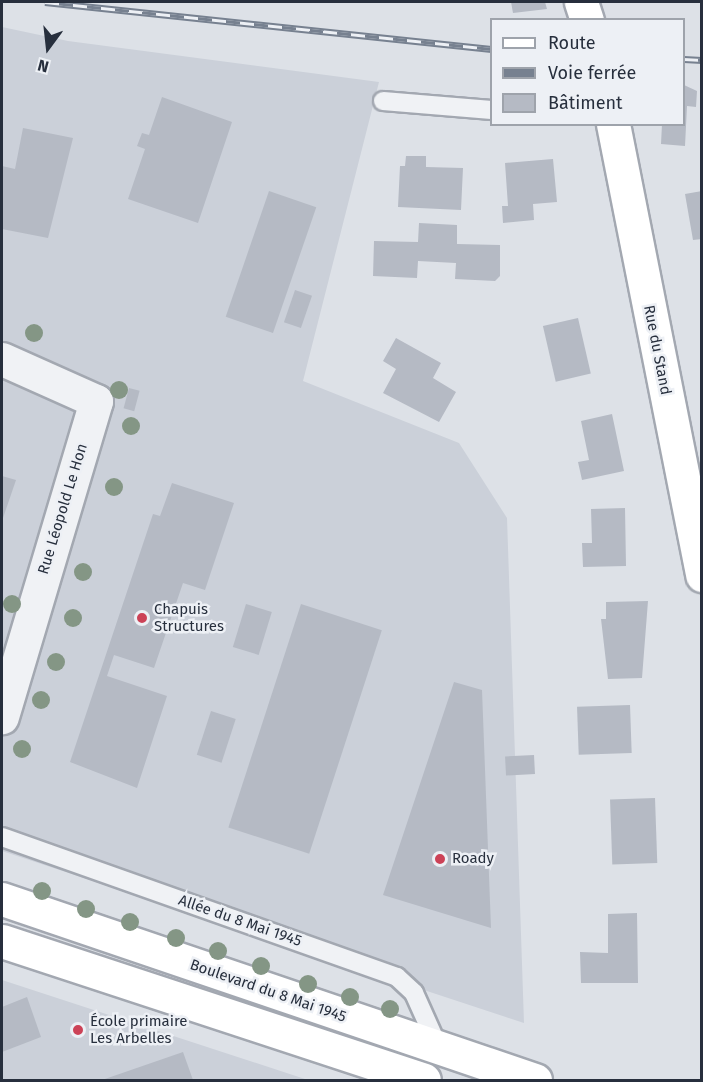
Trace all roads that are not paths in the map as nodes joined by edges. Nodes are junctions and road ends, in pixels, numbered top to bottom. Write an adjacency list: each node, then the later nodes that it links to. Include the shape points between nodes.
1 (581, 2): 2 (main road)
2 (586, 18)
3 (383, 101): 4 (lane)
4 (490, 110)
5 (614, 126): 7 (main road, Rue du Stand)
6 (2, 359): 8 (street, Rue Léopold Le Hon, via 96,401)
7 (702, 575)
8 (2, 717)
9 (2, 837): 12 (lane, Allée du 8 Mai 1945, via 397,977 414,993)
10 (2, 899): 12 (main road, Boulevard du 8 Mai 1945)
11 (2, 941): 13 (main road)
12 (439, 1049): 14 (main road, Boulevard du 8 Mai 1945)
13 (424, 1080)
14 (535, 1080)

